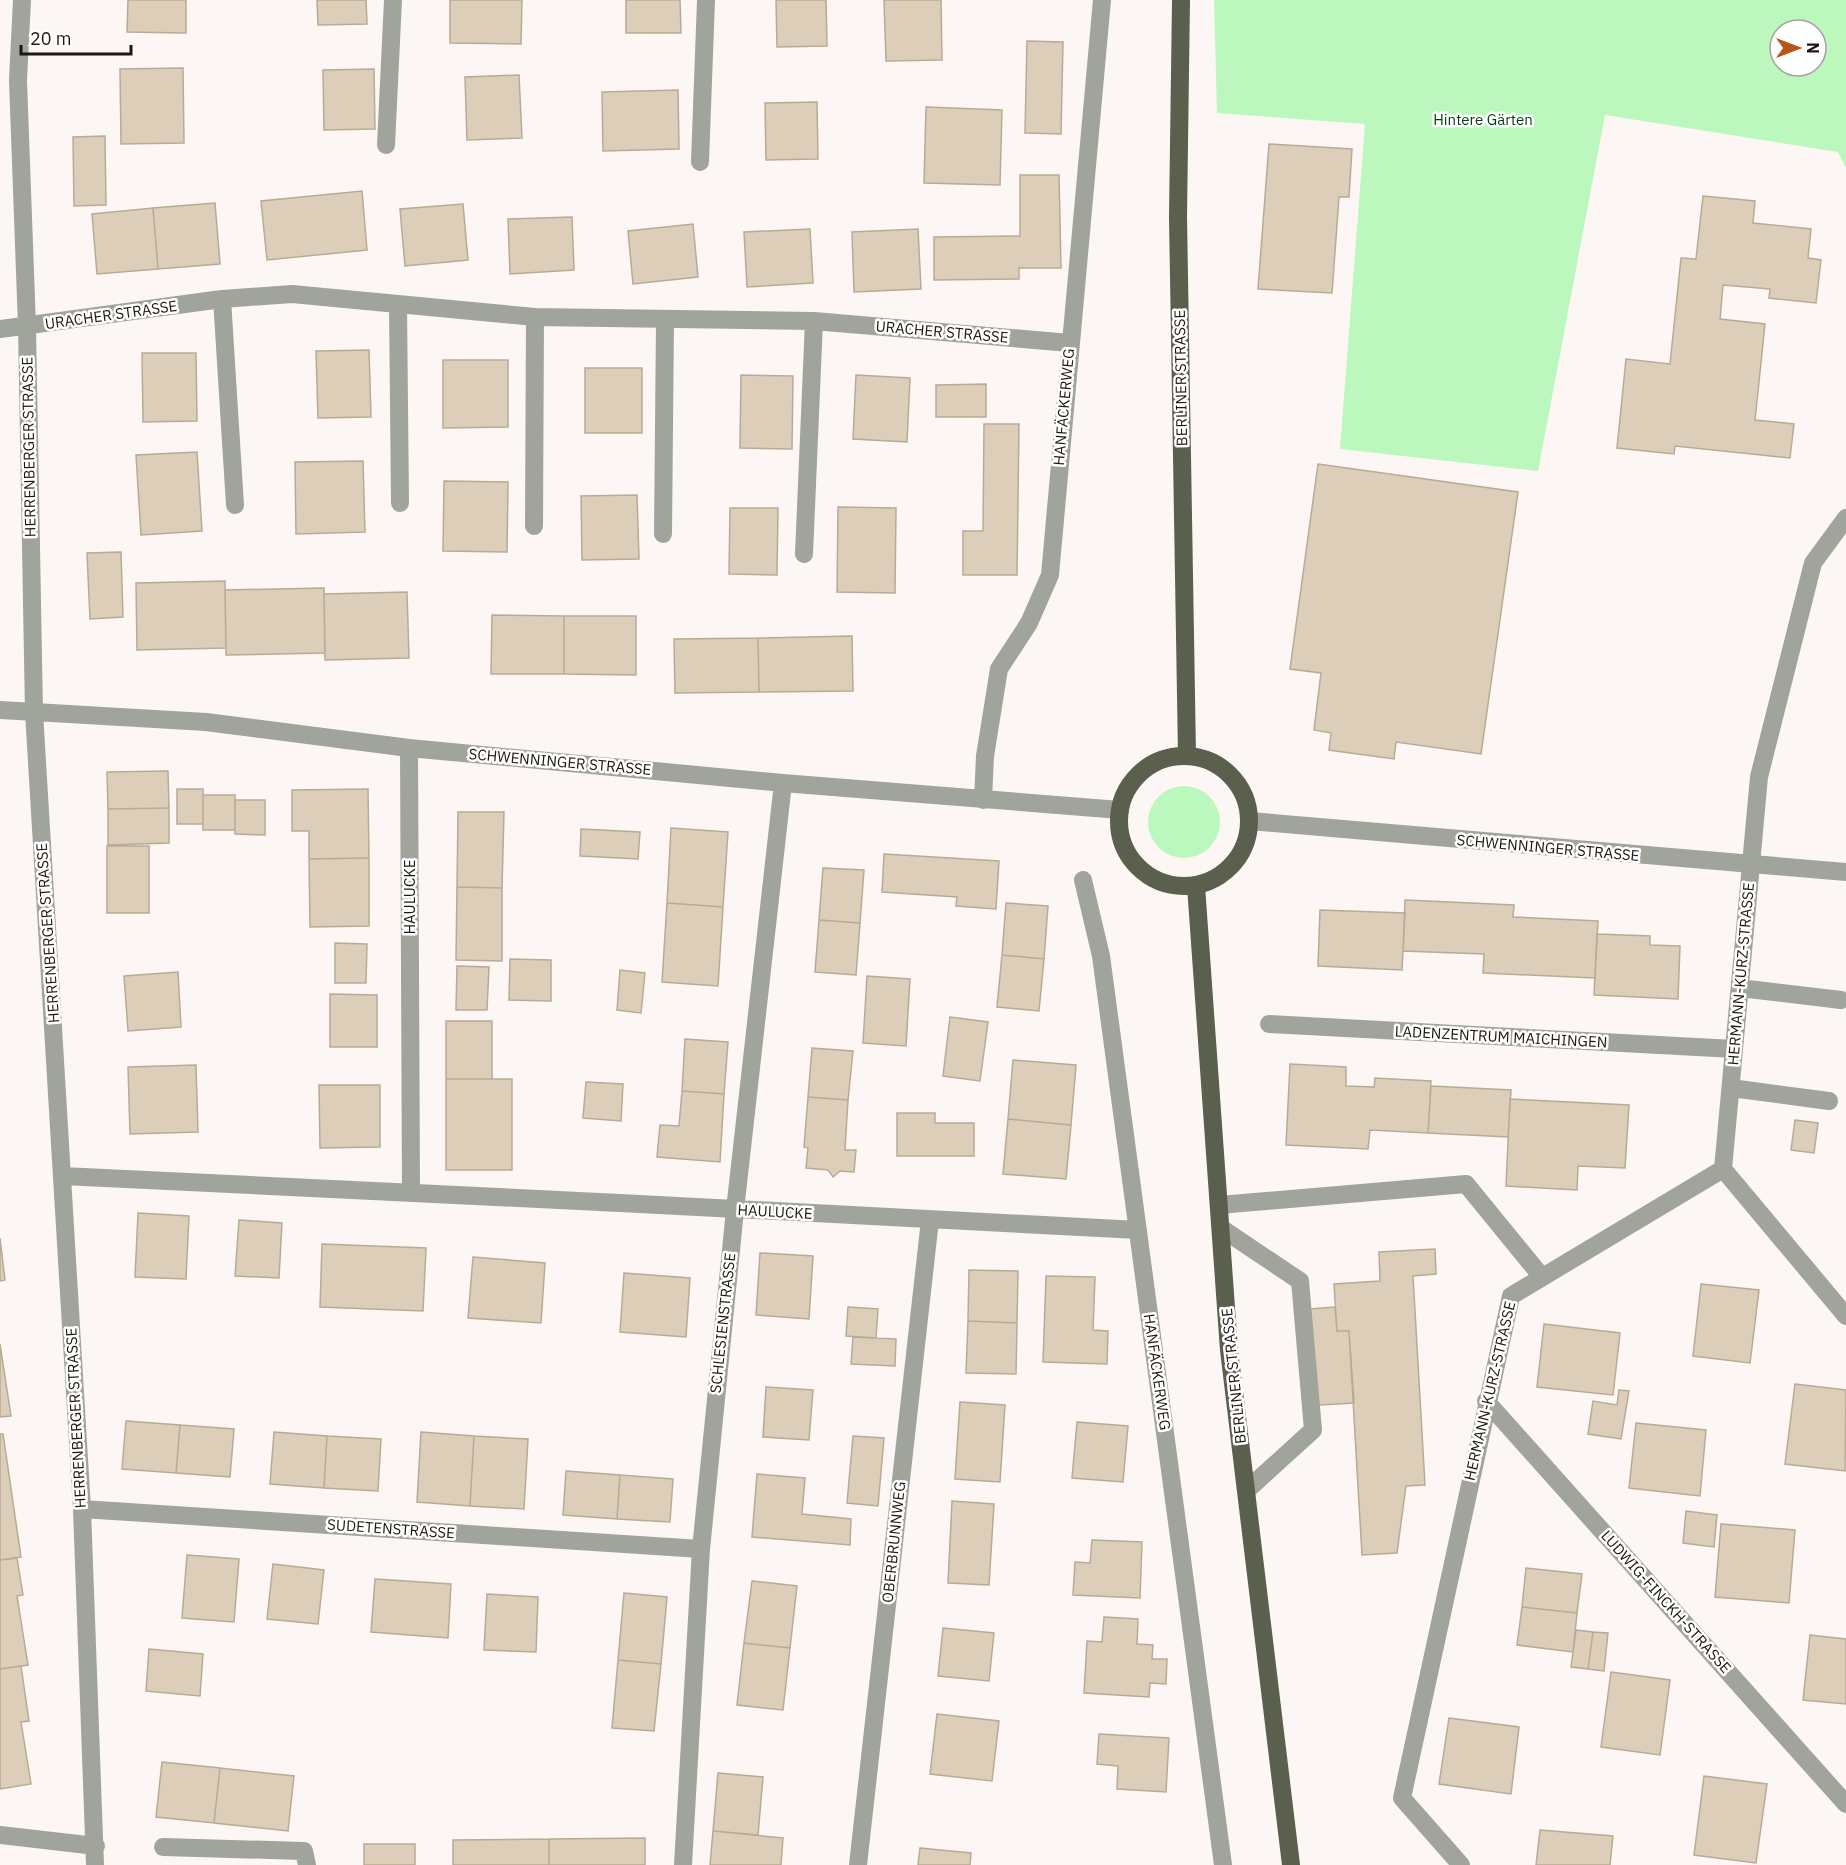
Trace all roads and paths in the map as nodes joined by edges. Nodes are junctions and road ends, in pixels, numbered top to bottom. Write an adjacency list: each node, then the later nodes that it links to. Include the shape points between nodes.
1 (22, 0): 7 (street, HERRENBERGER STRASSE)
2 (393, 0): 8 (street)
3 (706, 0): 9 (street)
4 (1102, 0): 17 (street, HANFÄCKERWEG)
5 (1181, 0): 27 (main road, BERLINER STRASSE, via 1178,217)
6 (0, 78): 7 (street)
7 (18, 80): 15 (street, HERRENBERGER STRASSE)
8 (386, 145)
9 (700, 162)
10 (222, 299): 11 (street, URACHER STRASSE, via 292,294); 15 (street, URACHER STRASSE); 19 (street)
11 (398, 305): 12 (street, URACHER STRASSE); 18 (street)
12 (535, 317): 13 (street, URACHER STRASSE); 21 (street)
13 (665, 320): 14 (street, URACHER STRASSE); 22 (street)
14 (814, 321): 17 (street, URACHER STRASSE); 23 (street)
15 (27, 327): 16 (street, URACHER STRASSE); 25 (street, HERRENBERGER STRASSE)
16 (0, 329)
17 (1070, 343): 29 (street, HANFÄCKERWEG, via 1050,575 1029,622 999,669 985,756)
18 (400, 503)
19 (235, 505)
20 (1846, 518): 32 (street, HERMANN-KURZ-STRASSE, via 1813,563 1759,777)
21 (534, 526)
22 (663, 534)
23 (804, 554)
24 (0, 710): 25 (street, SCHWENNINGER STRASSE)
25 (34, 712): 26 (street, SCHWENNINGER STRASSE, via 206,722); 43 (street, HERRENBERGER STRASSE)
26 (409, 748): 28 (street, SCHWENNINGER STRASSE); 44 (street, HAULUCKE)
27 (1187, 755): 30 (main road, via 1163,759 1143,770 1128,788); 31 (main road, via 1207,759 1238,783)
28 (783, 783): 29 (street, SCHWENNINGER STRASSE); 46 (street, SCHLESIENSTRASSE)
29 (983, 800): 30 (street, SCHWENNINGER STRASSE)
30 (1120, 810): 35 (main road, via 1120,831 1126,851 1138,868 1155,880 1175,886)
31 (1250, 821): 32 (street, SCHWENNINGER STRASSE); 35 (main road, via 1247,839 1228,870)
32 (1751, 866): 33 (street, SCHWENNINGER STRASSE); 36 (street, HERMANN-KURZ-STRASSE)
33 (1846, 872)
34 (1083, 880): 49 (street, HANFÄCKERWEG, via 1101,956)
35 (1196, 886): 45 (main road, BERLINER STRASSE)
36 (1740, 988): 37 (street); 39 (street, HERMANN-KURZ-STRASSE)
37 (1841, 1000)
38 (1269, 1024): 39 (street, LADENZENTRUM MAICHINGEN)
39 (1734, 1049): 40 (street, HERMANN-KURZ-STRASSE)
40 (1731, 1088): 41 (street); 42 (street, HERMANN-KURZ-STRASSE)
41 (1829, 1101)
42 (1723, 1169): 50 (street, HERMANN-KURZ-STRASSE); 51 (street)
43 (63, 1176): 44 (street, HAULUCKE); 54 (street, HERRENBERGER STRASSE)
44 (411, 1191): 46 (street, HAULUCKE)
45 (1219, 1205): 48 (main road, BERLINER STRASSE); 50 (street, via 1466,1184)
46 (735, 1210): 47 (street, HAULUCKE); 55 (street, SCHLESIENSTRASSE)
47 (930, 1220): 49 (street, HAULUCKE); 63 (street, OBERBRUNNWEG)
48 (1221, 1228): 53 (main road, BERLINER STRASSE, via 1229,1350); 53 (street, via 1300,1281 1313,1430)
49 (1138, 1230): 64 (street, HANFÄCKERWEG)
50 (1542, 1277): 52 (street, HERMANN-KURZ-STRASSE, via 1510,1296)
51 (1846, 1316)
52 (1486, 1401): 56 (street, LUDWIG-FINCKH-STRASSE); 66 (street, HERMANN-KURZ-STRASSE, via 1402,1798)
53 (1247, 1490): 65 (main road, BERLINER STRASSE)
54 (82, 1509): 55 (street, SUDETENSTRASSE); 58 (street, HERRENBERGER STRASSE)
55 (701, 1549): 62 (street, SCHLESIENSTRASSE)
56 (1846, 1804)
57 (0, 1835): 58 (street)
58 (96, 1846): 60 (street, HERRENBERGER STRASSE)
59 (163, 1847): 61 (street, via 304,1851)
60 (95, 1865)
61 (307, 1865)
62 (683, 1865)
63 (858, 1865)
64 (1223, 1865)
65 (1291, 1865)
66 (1461, 1865)

